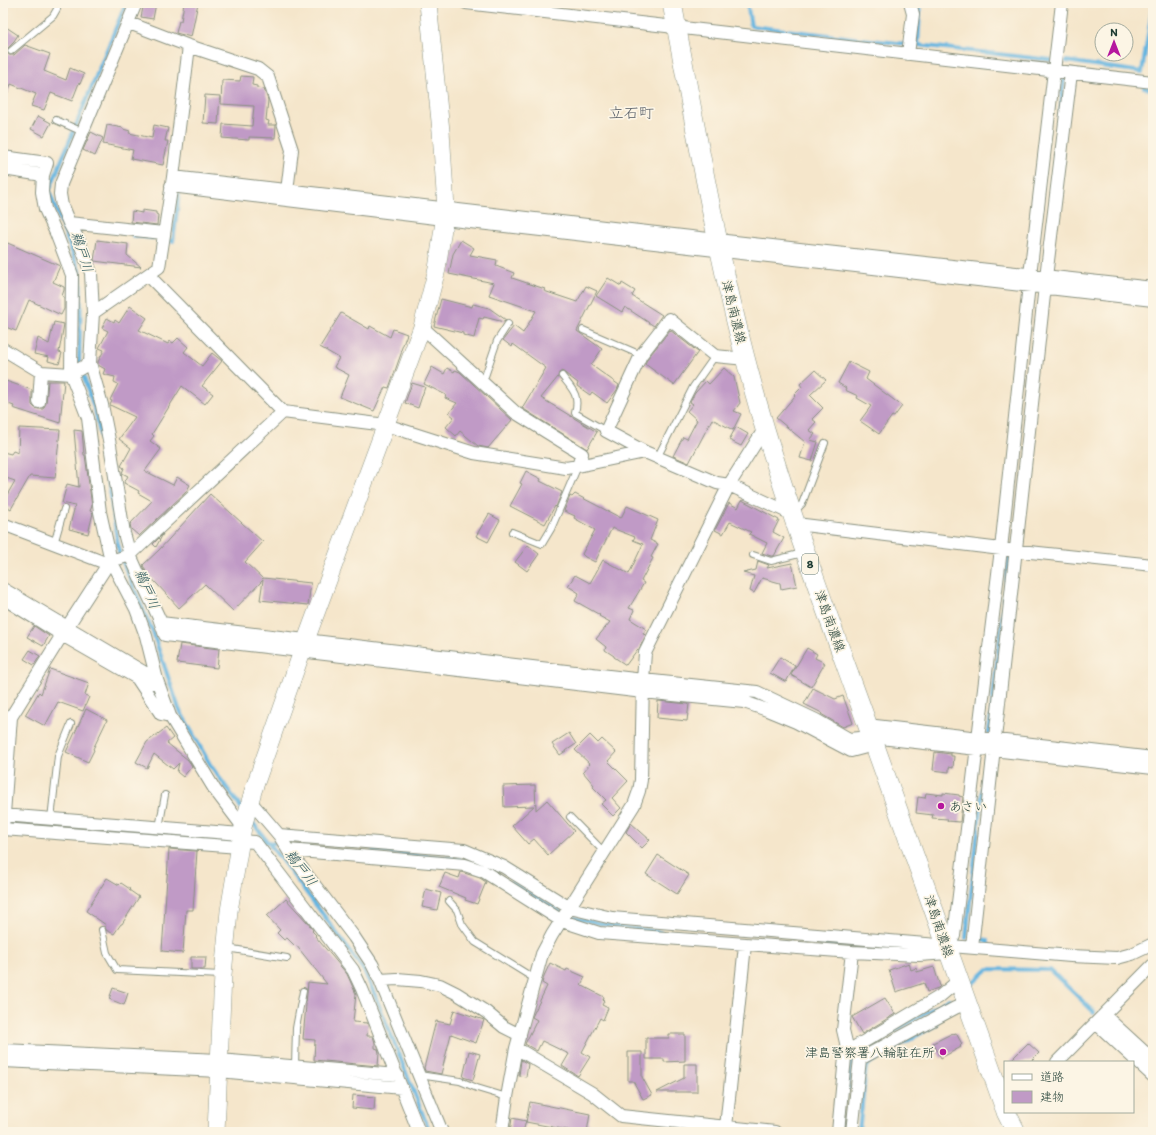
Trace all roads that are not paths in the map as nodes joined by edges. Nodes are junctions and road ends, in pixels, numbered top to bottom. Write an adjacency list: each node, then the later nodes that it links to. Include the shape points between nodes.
1 (58, 3): 11 (lane, via 53,16)
2 (136, 3): 8 (street)
3 (428, 3): 23 (street, via 441,131)
4 (466, 3): 9 (street)
5 (672, 3): 9 (main road, 津島南濃線 / 8)
6 (910, 3): 12 (street, via 913,14)
7 (1062, 3): 13 (street)
8 (129, 23): 10 (street); 17 (street)
9 (676, 27): 12 (street); 26 (main road, 津島南濃線 / 8)
10 (189, 46): 21 (street); 22 (street, via 258,69 268,77 292,150)
11 (11, 51)
12 (908, 54): 13 (street)
13 (1054, 71): 14 (street); 28 (street)
14 (1071, 73): 15 (street); 29 (street)
15 (1153, 82)
16 (56, 120): 17 (lane)
17 (81, 131): 24 (street, via 61,184 62,206)
18 (3, 157): 20 (street, via 47,163)
19 (3, 169): 20 (street)
20 (43, 175): 42 (street, via 45,209 72,275)
21 (172, 182): 22 (street); 23 (street); 25 (street)
22 (287, 191): 23 (street)
23 (445, 213): 26 (street); 34 (street, via 437,269)
24 (69, 223): 25 (street); 32 (street, via 91,273)
25 (163, 233): 27 (street, via 159,267)
26 (718, 245): 28 (street); 39 (main road, 津島南濃線 / 8)
27 (148, 275): 32 (street); 46 (street)
28 (1029, 280): 29 (street); 60 (street)
29 (1046, 282): 30 (street); 31 (street); 61 (street)
30 (1153, 288)
31 (1153, 300)
32 (93, 313): 40 (street)
33 (508, 324): 44 (lane, via 497,341)
34 (422, 327): 44 (street); 47 (street)
35 (583, 330): 37 (lane)
36 (3, 349): 41 (street)
37 (641, 355): 38 (street, via 669,319); 49 (street)
38 (715, 356): 39 (street); 52 (lane, via 692,387)
39 (746, 359): 48 (main road, 津島南濃線 / 8)
40 (88, 364): 42 (street); 63 (street, via 102,405)
41 (41, 372): 42 (street); 45 (street)
42 (73, 372): 65 (street, via 88,418 100,512)
43 (562, 376): 49 (lane, via 574,392 578,404 575,413)
44 (482, 382): 53 (street, via 516,414 582,454)
45 (39, 402)
46 (283, 412): 47 (street); 63 (street)
47 (386, 425): 53 (street, via 474,453 566,468); 70 (street)
48 (765, 428): 54 (street); 56 (main road, 津島南濃線 / 8)
49 (606, 431): 51 (street)
50 (826, 443): 56 (lane)
51 (645, 452): 52 (street); 53 (street)
52 (657, 458): 54 (street, via 717,483)
53 (578, 466): 58 (lane, via 542,544)
54 (729, 485): 56 (street); 72 (street, via 645,654)
55 (64, 509): 59 (lane)
56 (794, 519): 60 (street); 62 (main road, 津島南濃線 / 8)
57 (3, 524): 59 (street)
58 (512, 532)
59 (54, 544): 65 (street)
60 (1001, 549): 61 (street); 78 (street)
61 (1016, 550): 66 (street); 79 (street)
62 (806, 552): 64 (lane, via 771,561); 77 (main road, 津島南濃線 / 8)
63 (128, 555): 65 (street); 70 (street, via 161,623)
64 (753, 555)
65 (111, 561): 69 (street); 71 (street, via 136,609)
66 (1153, 565)
67 (3, 589): 69 (street)
68 (3, 598): 69 (street)
69 (65, 630): 71 (street); 73 (street, via 138,678); 74 (street)
70 (304, 646): 72 (street); 83 (street)
71 (158, 680): 73 (street); 75 (street)
72 (643, 686): 77 (street, via 757,692 816,720 848,739); 92 (street, via 639,792 634,805)
73 (144, 687): 75 (street, via 161,714)
74 (7, 715): 84 (street)
75 (170, 716): 89 (street)
76 (71, 724): 86 (lane, via 58,756)
77 (871, 736): 78 (street); 101 (main road, 津島南濃線 / 8)
78 (978, 743): 79 (street); 101 (street, via 954,936)
79 (994, 744): 80 (street); 81 (street); 100 (street)
80 (1153, 758)
81 (1153, 768)
82 (165, 795): 87 (lane)
83 (249, 804): 89 (street); 90 (street)
84 (4, 815): 86 (street); 88 (street)
85 (570, 817): 92 (lane)
86 (51, 818): 87 (street)
87 (159, 828): 89 (street)
88 (3, 829): 89 (street)
89 (242, 834): 99 (street, via 229,911); 121 (street, via 255,842 353,970)
90 (279, 835): 91 (street); 94 (street, via 464,850 504,867)
91 (288, 850): 95 (street, via 465,865 483,871); 107 (street, via 354,937)
92 (604, 852): 94 (street)
93 (449, 900): 106 (lane, via 475,942)
94 (570, 908): 95 (street); 101 (street, via 612,918)
95 (562, 921): 98 (street, via 599,933); 106 (street, via 542,954)
96 (102, 930): 105 (lane, via 108,954 117,970)
97 (1153, 944): 100 (street, via 1117,958)
98 (745, 945): 102 (street); 128 (street)
99 (226, 947): 103 (lane); 105 (street)
100 (972, 948): 101 (street)
101 (947, 949): 102 (street, via 920,955); 108 (main road, 津島南濃線 / 8)
102 (852, 952): 115 (street, via 843,1030)
103 (287, 958)
104 (1153, 965): 111 (street)
105 (223, 975): 119 (street)
106 (535, 978): 112 (street)
107 (380, 980): 112 (street, via 397,979 440,985); 122 (street)
108 (958, 981): 110 (main road, 津島南濃線 / 8); 115 (street, via 939,997)
109 (303, 991): 120 (lane, via 296,1028)
110 (967, 1003): 126 (main road, 津島南濃線 / 8); 137 (street, via 860,1059)
111 (1100, 1019): 116 (street); 118 (street); 123 (street)
112 (520, 1035): 113 (street)
113 (516, 1048): 125 (street); 128 (street, via 592,1093 621,1116)
114 (3, 1050): 119 (street)
115 (848, 1051): 136 (street, via 845,1057)
116 (1153, 1060)
117 (3, 1061): 119 (street)
118 (1058, 1061)
119 (219, 1065): 120 (street); 124 (street); 131 (street)
120 (295, 1066): 121 (street)
121 (397, 1075): 124 (street)
122 (419, 1075): 125 (lane, via 460,1081); 133 (street)
123 (1153, 1076)
124 (402, 1088): 132 (street)
125 (507, 1097): 134 (street)
126 (1004, 1105)
127 (1007, 1113): 138 (main road, 津島南濃線 / 8)
128 (726, 1126): 129 (street)
129 (745, 1130): 130 (street)
130 (762, 1131): 135 (street)
131 (216, 1132)
132 (419, 1132)
133 (442, 1132)
134 (502, 1132)
135 (775, 1132)
136 (838, 1132)
137 (852, 1132)
138 (1016, 1132)

